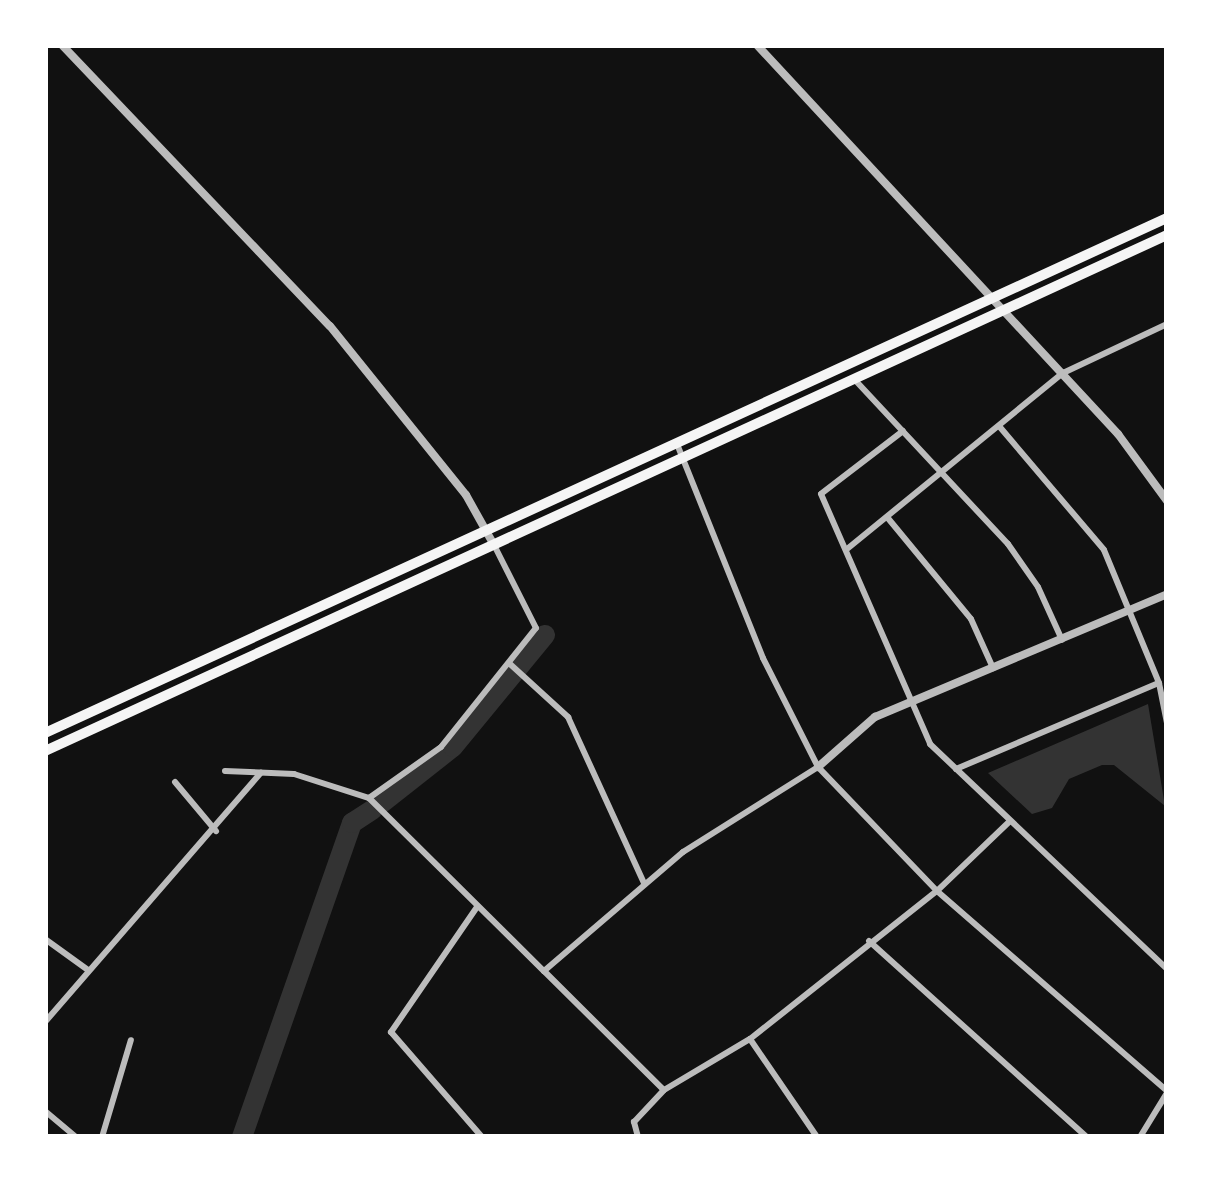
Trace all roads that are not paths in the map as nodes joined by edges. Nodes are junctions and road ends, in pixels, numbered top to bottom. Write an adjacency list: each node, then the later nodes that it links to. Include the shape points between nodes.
1 (62, 45): 17 (street, via 330,326)
2 (757, 45): 5 (street)
3 (1167, 218): 5 (highway)
4 (1167, 235): 6 (highway)
5 (992, 298): 6 (street); 12 (highway)
6 (1005, 311): 8 (street); 9 (highway)
7 (1167, 324): 8 (street)
8 (1063, 374): 10 (street); 15 (street)
9 (854, 380): 11 (street); 13 (highway)
10 (998, 426): 14 (street); 21 (street, via 1086,522)
11 (902, 431): 14 (street); 19 (street, via 822,494)
12 (676, 443): 13 (street); 17 (highway)
13 (683, 460): 18 (highway); 30 (street, via 763,658)
14 (941, 472): 16 (street); 22 (street, via 1008,544)
15 (1167, 501)
16 (886, 517): 19 (street); 24 (street, via 971,619)
17 (486, 530): 18 (street); 28 (highway)
18 (494, 546): 23 (street, via 536,628); 29 (highway)
19 (847, 549): 26 (street)
20 (1167, 594): 21 (street)
21 (1130, 610): 22 (street); 25 (street)
22 (1062, 640): 24 (street)
23 (511, 665): 35 (street, via 441,747); 38 (street, via 568,716)
24 (993, 669): 26 (street)
25 (1159, 683): 27 (street); 31 (street)
26 (910, 702): 30 (street, via 858,728); 31 (street, via 930,744)
27 (1167, 723)
28 (45, 733)
29 (45, 751)
30 (818, 766): 38 (street, via 737,812); 39 (street)
31 (956, 769): 36 (street)
32 (225, 771): 33 (street)
33 (261, 774): 35 (street, via 294,774); 37 (street)
34 (175, 782): 37 (street)
35 (369, 798): 40 (street)
36 (1010, 821): 39 (street); 43 (street)
37 (216, 831): 44 (street)
38 (644, 883): 45 (street)
39 (938, 891): 42 (street); 50 (street)
40 (477, 907): 45 (street); 54 (street, via 391,1032)
41 (45, 939): 44 (street)
42 (868, 941): 47 (street); 57 (street)
43 (1167, 969)
44 (88, 970): 46 (street)
45 (544, 971): 49 (street)
46 (45, 1022)
47 (750, 1039): 49 (street); 56 (street)
48 (131, 1040): 53 (street)
49 (664, 1090): 55 (street, via 634,1122)
50 (1167, 1092): 58 (street)
51 (45, 1111): 52 (street)
52 (76, 1137)
53 (102, 1137)
54 (482, 1137)
55 (638, 1137)
56 (817, 1137)
57 (1088, 1137)
58 (1140, 1137)

